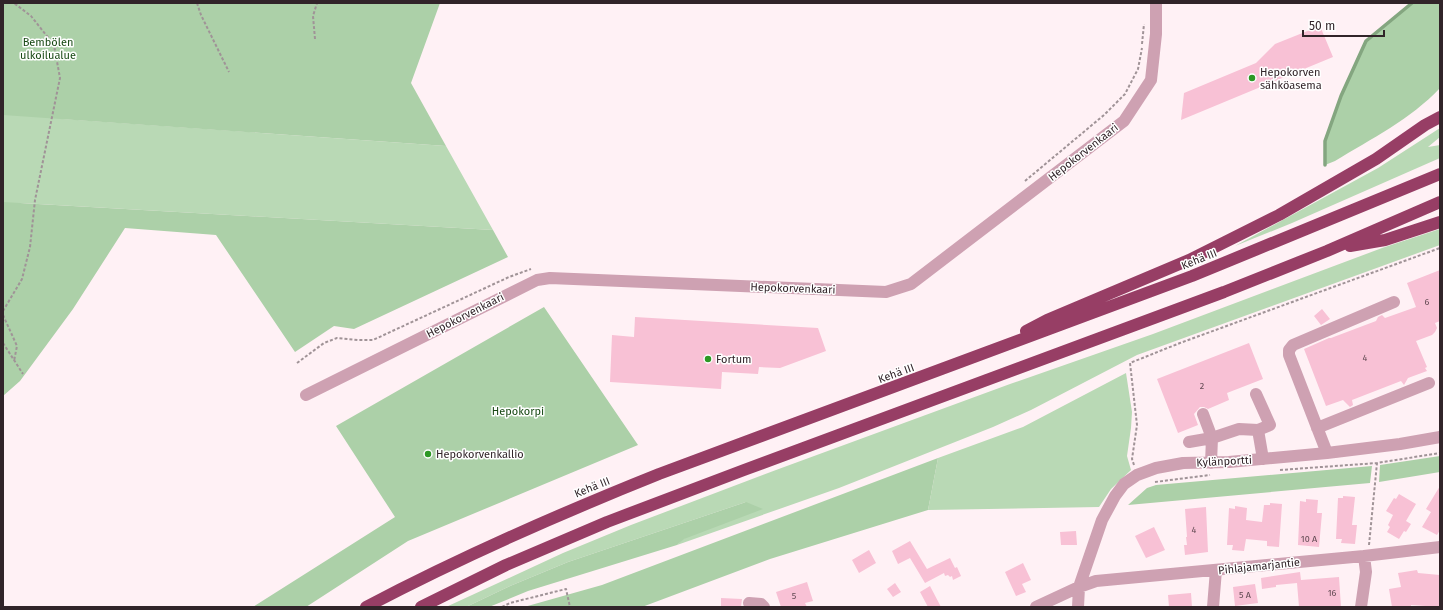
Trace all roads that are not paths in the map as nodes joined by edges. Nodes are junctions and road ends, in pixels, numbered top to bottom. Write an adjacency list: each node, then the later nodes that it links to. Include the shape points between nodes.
1 (1156, 3): 13 (street, Hepokorvenkaari, via 1156,34 1151,80 1124,121 911,284 886,292 550,278 537,280)
2 (1440, 110): 4 (highway)
3 (1440, 117): 4 (highway)
4 (1425, 125): 10 (highway, via 1376,159 1279,215 1189,260 1047,320)
5 (1440, 174): 10 (highway, Kehä III, via 1192,276)
6 (1440, 202): 8 (highway)
7 (1440, 222): 8 (highway, via 1385,240)
8 (1327, 251): 29 (highway, via 1224,292 607,522 506,565)
9 (1394, 302): 15 (street, via 1293,345 1289,350)
10 (989, 352): 28 (highway, Kehä III, via 590,502 519,532)
11 (1429, 383): 15 (street)
12 (1256, 394): 16 (street, via 1270,425)
13 (306, 395)
14 (1203, 414): 17 (street)
15 (1317, 428): 20 (street)
16 (1258, 430): 17 (street, via 1239,429); 21 (street)
17 (1212, 438): 19 (street); 22 (street)
18 (1440, 438): 20 (street, Kylänportti)
19 (1188, 442)
20 (1327, 453): 21 (street, Kylänportti)
21 (1263, 459): 22 (street, Kylänportti)
22 (1211, 463): 26 (street, Kylänportti, via 1183,463 1156,468 1137,475 1124,484 1102,520)
23 (1440, 547): 24 (street, Pihlajamarjantie)
24 (1368, 555): 25 (street, Pihlajamarjantie); 34 (street)
25 (1216, 570): 26 (street, Pihlajamarjantie, via 1096,582); 33 (street)
26 (1079, 587): 31 (street, Pihlajamarjantie); 32 (street, Kylänportti)
27 (749, 603): 30 (street, via 761,604)
28 (366, 607)
29 (421, 607)
30 (764, 607)
31 (1036, 607)
32 (1078, 607)
33 (1213, 607)
34 (1361, 607)

